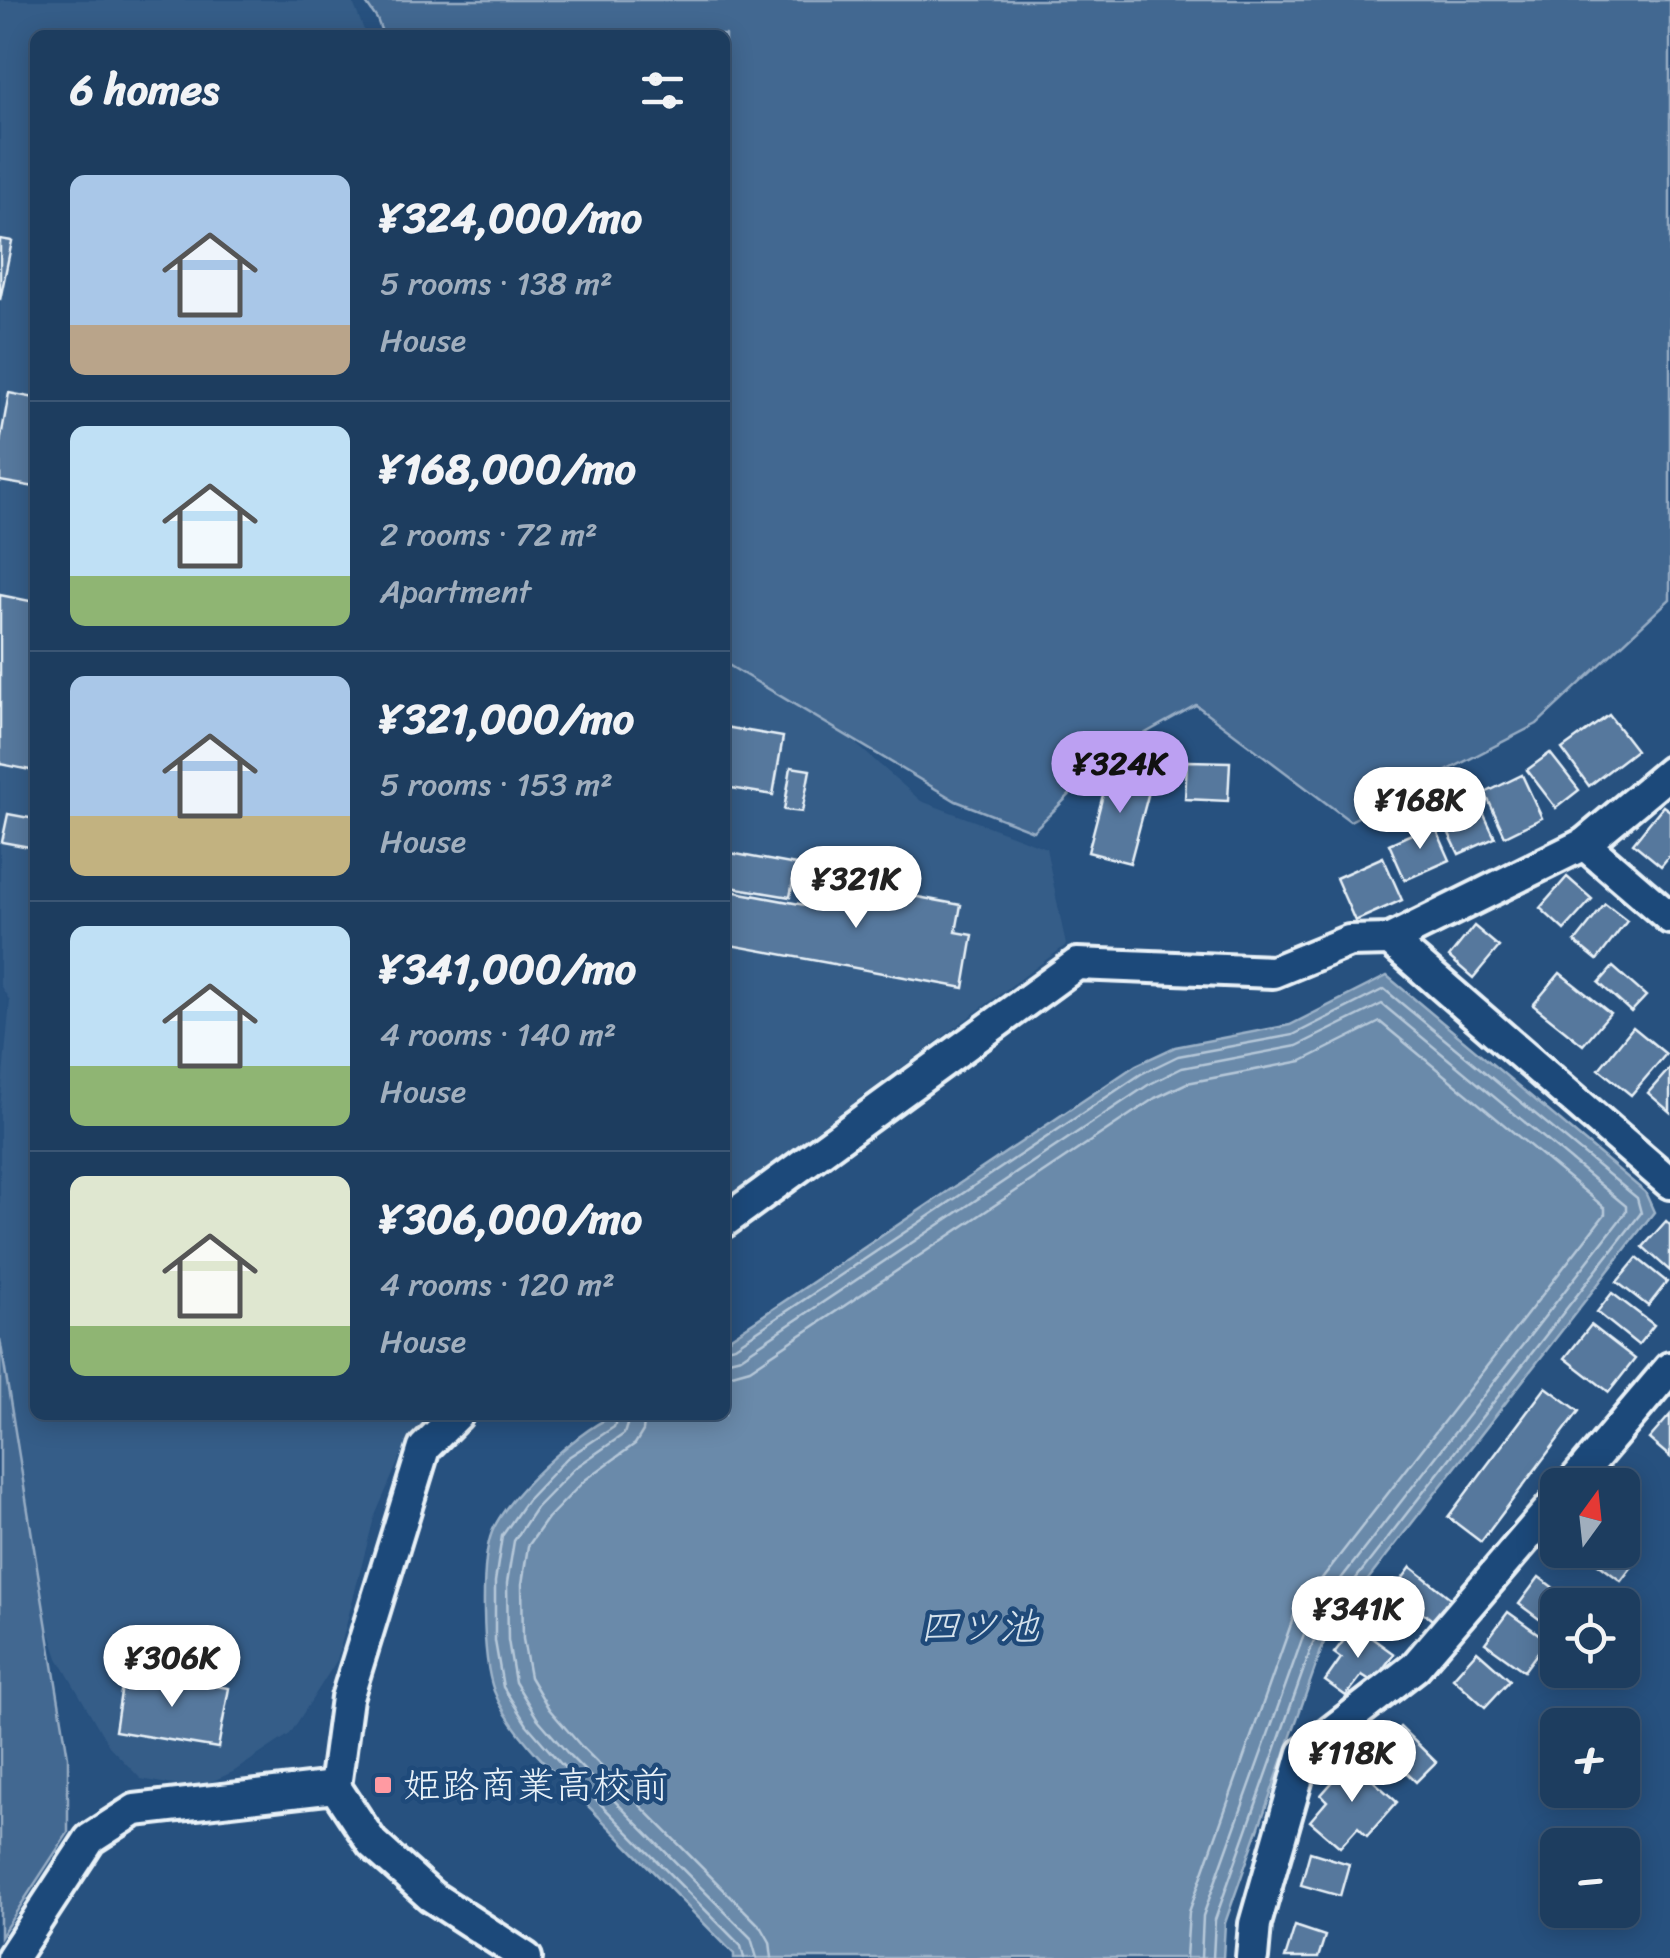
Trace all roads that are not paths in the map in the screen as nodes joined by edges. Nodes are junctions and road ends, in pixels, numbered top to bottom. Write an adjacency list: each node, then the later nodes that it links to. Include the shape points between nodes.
1 (1670, 772): 2 (street)
2 (1584, 844): 3 (street); 4 (street)
3 (1670, 918)
4 (1390, 940): 5 (street); 6 (street, via 1350,941 1273,972 1076,964)
5 (1670, 1184)
6 (730, 1218)
7 (1670, 1368): 9 (street)
8 (452, 1420): 11 (street, via 424,1448 347,1698)
9 (1585, 1468)
10 (1540, 1521): 14 (street, via 1416,1668 1304,1754 1255,1924)
11 (335, 1788): 12 (street, via 135,1810 90,1840); 13 (street, via 372,1843 430,1896)
12 (12, 1958)
13 (526, 1958)
14 (1252, 1958)

